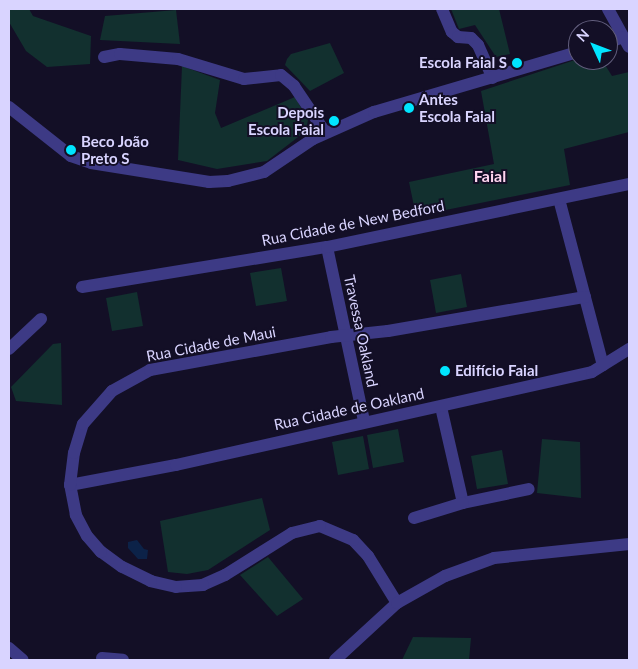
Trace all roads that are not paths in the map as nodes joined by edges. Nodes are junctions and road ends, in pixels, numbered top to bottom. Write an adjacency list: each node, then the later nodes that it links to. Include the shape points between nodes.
1 (442, 9): 6 (street, via 458,38 471,38 478,45)
2 (608, 9): 3 (street)
3 (627, 39)
4 (568, 55): 6 (street)
5 (104, 57): 8 (street, via 120,54 178,59 244,79 282,75 294,86)
6 (493, 78): 8 (street, via 374,112)
7 (9, 107): 8 (street, via 71,156 209,182 264,172)
8 (325, 132)
9 (629, 184): 10 (street, Rua Cidade de New Bedford)
10 (559, 199): 11 (street, Rua Cidade de New Bedford); 13 (street)
11 (326, 248): 12 (street, Rua Cidade de New Bedford); 15 (street, Travessa Oakland)
12 (82, 287)
13 (585, 297): 15 (street, Rua Cidade de Maui); 18 (street)
14 (41, 319): 16 (street)
15 (344, 337): 20 (street, Travessa Oakland); 21 (street, Rua Cidade de Maui, via 150,370 129,379 112,391 83,424 74,453)
16 (9, 349)
17 (629, 349): 18 (street, Rua Cidade de Oakland)
18 (603, 365): 19 (street, Rua Cidade de Oakland, via 592,372)
19 (441, 407): 20 (street, Rua Cidade de Oakland); 23 (street)
20 (364, 420): 21 (street, Rua Cidade de Oakland, via 176,465)
21 (70, 485): 26 (street, Rua Cidade de Maui, via 76,515 100,552 151,581 176,587 203,585 292,533 320,526 353,540 368,556)
22 (529, 489): 23 (street)
23 (463, 503): 24 (street)
24 (414, 518)
25 (629, 544): 26 (street, via 494,558 445,576)
26 (396, 603): 29 (street)
27 (9, 648): 30 (street)
28 (102, 658): 31 (street)
29 (339, 659)
30 (23, 660)
31 (123, 660)

